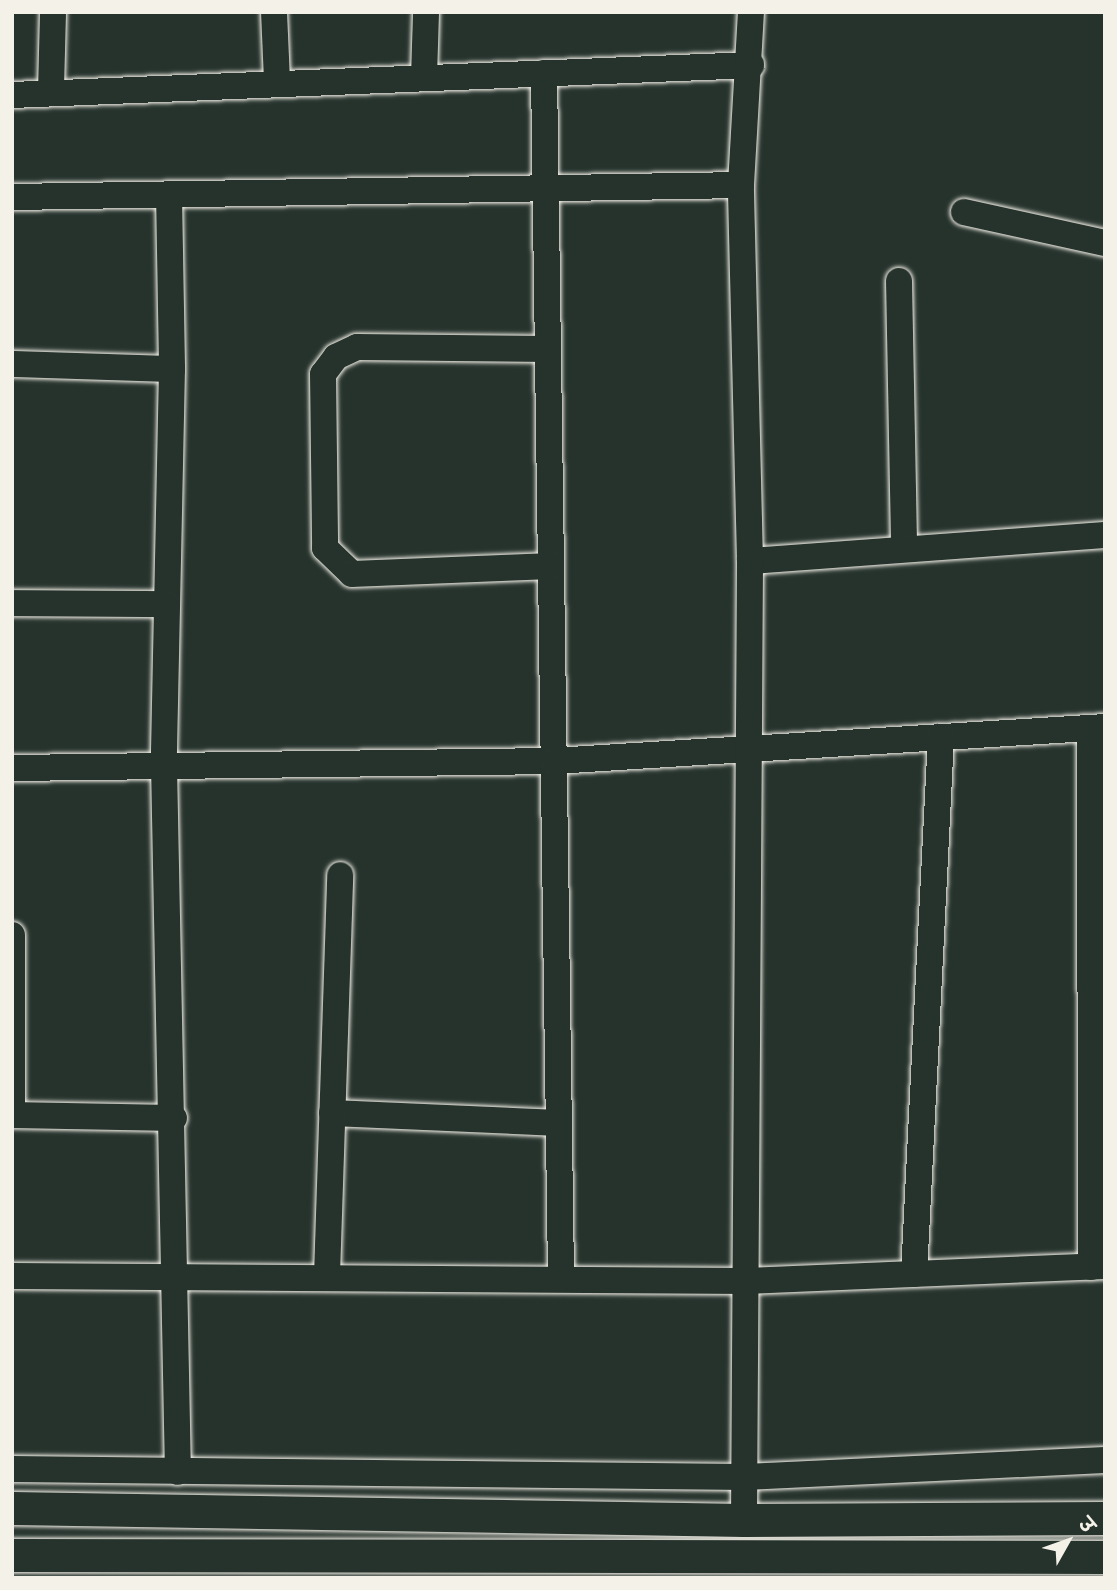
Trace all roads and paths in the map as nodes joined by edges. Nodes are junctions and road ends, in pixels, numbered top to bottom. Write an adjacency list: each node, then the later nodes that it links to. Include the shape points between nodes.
1 (53, 12): 9 (street)
2 (274, 12): 8 (street)
3 (426, 12): 7 (street)
4 (751, 12): 5 (street)
5 (751, 65): 6 (street); 11 (street)
6 (544, 73): 7 (street); 12 (street)
7 (424, 77): 8 (street)
8 (277, 82): 9 (street)
9 (51, 90): 10 (street)
10 (12, 95)
11 (741, 185): 12 (street); 23 (street)
12 (545, 188): 13 (street); 18 (street)
13 (169, 194): 14 (street); 20 (street)
14 (12, 197)
15 (964, 212): 16 (street)
16 (1105, 243)
17 (899, 281): 22 (street)
18 (548, 349): 24 (street); 24 (street, via 357,347 336,357 323,374 325,548 352,573)
19 (12, 364): 20 (street)
20 (172, 369): 26 (street)
21 (1105, 535): 22 (street)
22 (904, 550): 23 (street)
23 (750, 561): 29 (street)
24 (551, 566): 30 (street)
25 (12, 603): 26 (street)
26 (166, 604): 31 (street)
27 (1097, 728): 28 (street); 39 (street)
28 (941, 737): 29 (street); 40 (street)
29 (749, 749): 30 (street); 45 (street)
30 (554, 761): 31 (street); 38 (street)
31 (164, 765): 32 (street); 37 (street)
32 (12, 768)
33 (340, 875): 36 (street)
34 (12, 935): 35 (street)
35 (12, 1113): 37 (street)
36 (332, 1113): 38 (street); 41 (street)
37 (174, 1118): 43 (street)
38 (559, 1123): 44 (street)
39 (1098, 1267): 40 (street)
40 (914, 1274): 45 (street)
41 (327, 1275): 43 (street); 44 (street)
42 (12, 1276): 43 (street)
43 (176, 1278): 48 (street)
44 (561, 1278): 45 (street)
45 (746, 1281): 49 (street)
46 (1105, 1460): 49 (street)
47 (12, 1469): 48 (street)
48 (178, 1472): 49 (street)
49 (744, 1477): 52 (street)
50 (12, 1508): 52 (main road)
51 (1105, 1518): 52 (main road)
52 (744, 1520)
53 (12, 1555): 55 (main road)
54 (1105, 1557): 55 (main road)
55 (400, 1568)

